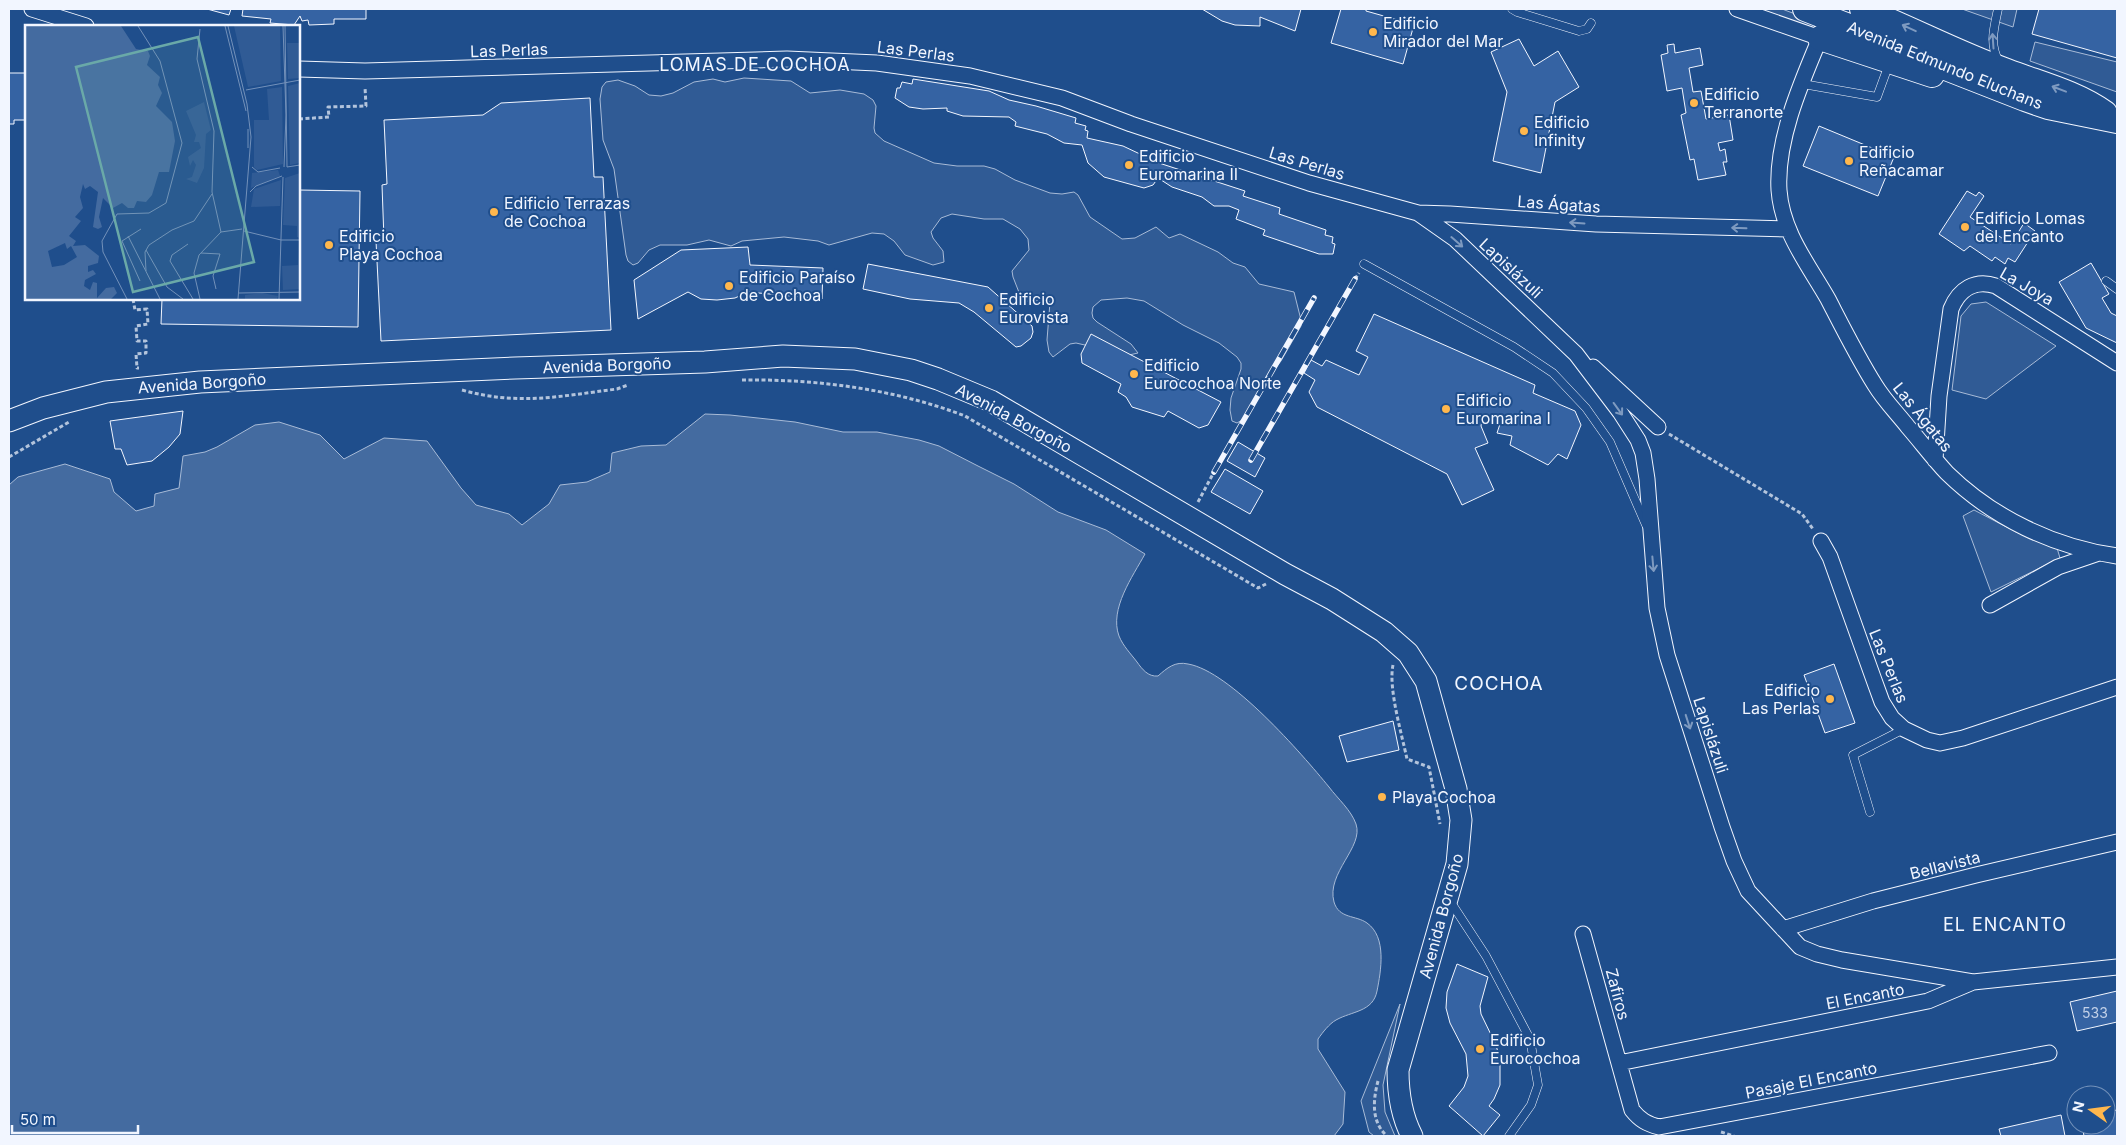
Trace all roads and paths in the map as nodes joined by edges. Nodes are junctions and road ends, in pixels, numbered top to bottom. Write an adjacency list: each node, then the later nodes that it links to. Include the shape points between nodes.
1 (32, 9): 9 (street)
2 (1512, 9): 8 (lane, via 1579,31 1587,29)
3 (1737, 9): 7 (street)
4 (1805, 9): 7 (main road, Avenida Edmundo Eluchans)
5 (1862, 9): 12 (main road, Avenida Edmundo Eluchans, one-way to 5)
6 (1998, 9): 12 (lane, one-way to 6, via 1992,44)
7 (1828, 22): 10 (main road); 12 (main road, Avenida Edmundo Eluchans); 13 (street, Las Ágatas)
8 (1591, 23)
9 (83, 25)
10 (1890, 62): 12 (main road, via 1954,82); 13 (lane, via 1876,97)
11 (300, 69): 17 (street, Las Perlas, via 365,72 787,59 924,68 1062,98 1300,180)
12 (2004, 81): 16 (main road, Avenida Edmundo Eluchans, via 2048,107)
13 (1803, 84): 18 (street, Las Ágatas, via 1780,160 1780,192)
14 (365, 87): 15 (path, via 366,106 328,107 329,117)
15 (300, 119)
16 (2117, 121)
17 (1418, 213): 18 (street, Las Ágatas, one-way to 17, via 1596,224); 23 (street, Lapislázuli, one-way to 23, via 1455,239)
18 (1788, 229): 33 (street, Las Ágatas, via 1876,387)
19 (1364, 264): 36 (lane, via 1508,344 1553,373 1586,408 1610,442)
20 (2106, 281): 21 (lane)
21 (2117, 289)
22 (133, 300): 25 (path, via 135,310 147,309 148,324 136,326 137,341 146,341 146,353 136,354 137,368)
23 (1576, 354): 31 (street, Lapislázuli, via 1606,377); 36 (street, Lapislázuli, one-way to 36, via 1638,440 1647,479)
24 (2117, 363): 33 (street, La Joya, via 1996,286 1981,283 1966,288 1951,309 1939,396)
25 (144, 368)
26 (734, 380): 40 (path, via 782,380 844,386 947,409 982,425 1258,588)
27 (636, 384): 28 (path, via 529,400 485,396)
28 (455, 388)
29 (76, 418): 32 (path)
30 (9, 420): 35 (main road, Avenida Borgoño, via 106,392 200,382 826,356 892,366 965,389)
31 (1658, 427): 37 (path, via 1802,514)
32 (9, 457)
33 (1935, 460): 38 (street, Las Ágatas, via 1961,486 2003,516 2050,539)
34 (1214, 472): 35 (path)
35 (1190, 518): 40 (main road, Avenida Borgoño)
36 (1650, 534): 49 (street, Lapislázuli, one-way to 49, via 1657,608 1667,655 1722,827 1748,891)
37 (1821, 541): 44 (street, Las Perlas, via 1830,557 1882,702)
38 (2099, 553): 39 (street, Las Ágatas); 41 (street, Las Ágatas, via 2058,567)
39 (2117, 556)
40 (1285, 574): 48 (main road, Avenida Borgoño, via 1332,599 1397,642 1426,682 1456,789 1461,820 1459,850)
41 (1990, 605)
42 (1394, 664): 46 (path, via 1391,673 1408,759 1429,767)
43 (2117, 687): 44 (street, Las Perlas, via 1963,738 1940,742 1915,736)
44 (1904, 729): 45 (lane, via 1853,755)
45 (1870, 812)
46 (1440, 832)
47 (2117, 842): 49 (street, Bellavista, via 1976,874)
48 (1447, 896): 57 (main road, Avenida Borgoño, via 1398,1070 1401,1108); 58 (lane, via 1486,956 1530,1039 1538,1085 1531,1105)
49 (1783, 929): 52 (street, Lapislázuli, via 1800,948 1817,954)
50 (1583, 934): 54 (street, Zafiros)
51 (2117, 967): 52 (street, El Encanto)
52 (1972, 982): 54 (street, El Encanto, via 1928,1001)
53 (2049, 1053): 54 (street, Pasaje El Encanto, via 1659,1127 1648,1125 1632,1110)
54 (1619, 1063)
55 (1379, 1079): 56 (path, via 1374,1108 1380,1130)
56 (1386, 1136)
57 (1412, 1136)
58 (1509, 1136)

